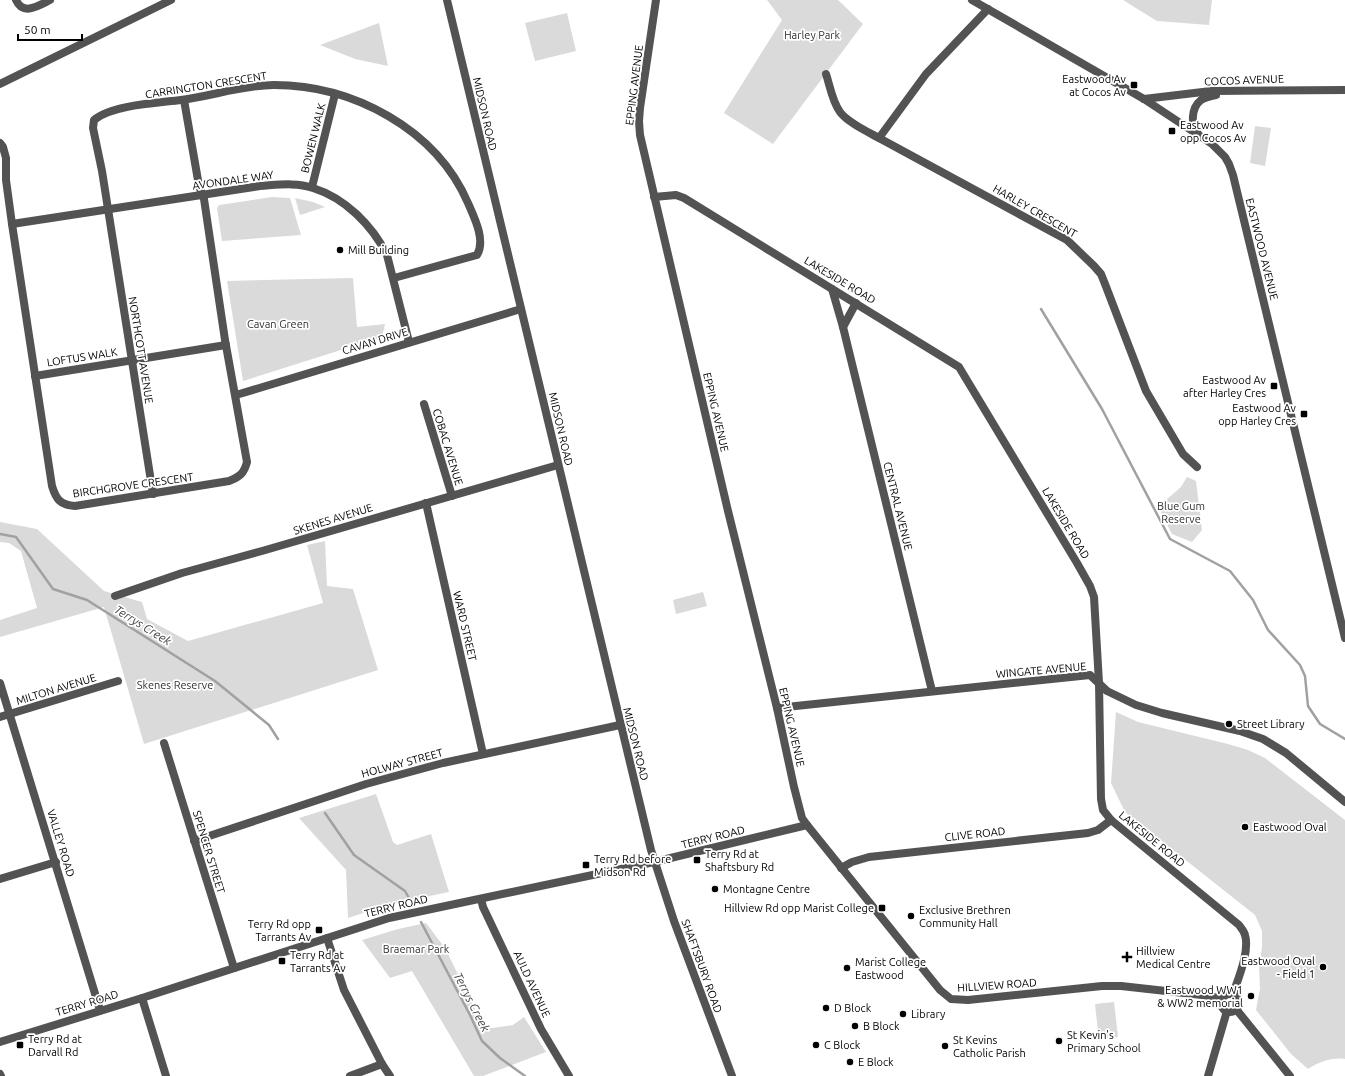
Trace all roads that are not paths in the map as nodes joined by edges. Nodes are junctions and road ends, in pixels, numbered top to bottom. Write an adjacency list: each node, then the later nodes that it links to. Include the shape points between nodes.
1 (16, 0): 2 (street, via 24,9 32,9)
2 (50, 0)
3 (171, 0): 9 (street)
4 (447, 0): 26 (street, MIDSON ROAD)
5 (656, 0): 20 (street, EPPING AVENUE, via 639,122 642,148)
6 (972, 0): 7 (street, EASTWOOD AVENUE)
7 (988, 9): 13 (street, EASTWOOD AVENUE); 16 (street, via 926,74)
8 (826, 74): 16 (street, HARLEY CRESCENT, via 840,113)
9 (0, 84)
10 (1234, 90): 11 (street, COCOS AVENUE); 13 (street, COCOS AVENUE); 15 (street, via 1206,97 1197,105 1193,126)
11 (1345, 90)
12 (336, 94): 14 (street, CARRINGTON CRESCENT, via 304,87 274,85); 18 (street, BOWEN WALK); 23 (street, CARRINGTON CRESCENT, via 375,108 415,134 438,155 464,193 474,215 481,244 478,254)
13 (1144, 99): 15 (street, EASTWOOD AVENUE)
14 (184, 100): 19 (street, BIRCHGROVE CRESCENT, via 199,186); 21 (street, CARRINGTON CRESCENT, via 114,109 94,120 93,128)
15 (1202, 137): 40 (street, EASTWOOD AVENUE, via 1219,150 1230,164)
16 (879, 138): 35 (street, HARLEY CRESCENT, via 1067,240 1094,266 1101,274 1146,391 1183,454)
17 (0, 143): 22 (street, BIRCHGROVE CRESCENT, via 6,158)
18 (312, 187): 19 (street, AVONDALE WAY, via 266,186); 23 (street, AVONDALE WAY, via 339,200 368,225 387,254)
19 (203, 195): 21 (street, AVONDALE WAY); 29 (street, BIRCHGROVE CRESCENT)
20 (654, 197): 24 (street, LAKESIDE ROAD, via 676,195 684,198); 45 (street, EPPING AVENUE)
21 (108, 210): 22 (street, AVONDALE WAY); 30 (street, NORTHCOTT AVENUE)
22 (12, 224): 31 (street, BIRCHGROVE CRESCENT)
23 (394, 278): 28 (street, AVONDALE WAY)
24 (832, 289): 25 (street, LAKESIDE ROAD); 27 (street, CENTRAL AVENUE)
25 (856, 303): 27 (street); 43 (street, LAKESIDE ROAD, via 951,361 965,375 1090,586 1094,597)
26 (521, 309): 28 (street, CAVAN DRIVE); 34 (street, MIDSON ROAD)
27 (843, 327): 44 (street, CENTRAL AVENUE)
28 (409, 342): 32 (street, CAVAN DRIVE)
29 (226, 345): 30 (street, LOFTUS WALK); 32 (street, BIRCHGROVE CRESCENT)
30 (132, 360): 31 (street, LOFTUS WALK); 36 (street, NORTHCOTT AVENUE)
31 (35, 376): 36 (street, BIRCHGROVE CRESCENT, via 56,498 66,505 75,506)
32 (236, 395): 36 (street, BIRCHGROVE CRESCENT, via 247,462 240,477 229,482)
33 (424, 404): 37 (street, COBAC AVENUE)
34 (558, 465): 37 (street, SKENES AVENUE); 48 (street, MIDSON ROAD)
35 (1197, 467)
36 (152, 494)
37 (452, 496): 38 (street, SKENES AVENUE)
38 (426, 503): 39 (street, SKENES AVENUE, via 182,573); 50 (street, WARD STREET)
39 (115, 596)
40 (1345, 638)
41 (118, 681): 46 (street, MILTON AVENUE)
42 (0, 683): 46 (street, VALLEY ROAD)
43 (1099, 683): 44 (street, WINGATE AVENUE, via 1090,675); 51 (street, WINGATE AVENUE, via 1107,691 1136,705 1263,739 1290,757); 52 (street, LAKESIDE ROAD, via 1100,799)
44 (932, 691): 45 (street, WINGATE AVENUE)
45 (777, 708): 53 (street, EPPING AVENUE, via 802,818)
46 (10, 715): 47 (street, MILTON AVENUE); 55 (street, VALLEY ROAD)
47 (0, 718)
48 (620, 725): 50 (street, HOLWAY STREET); 56 (street, MIDSON ROAD)
49 (164, 743): 54 (street, SPENCER STREET)
50 (483, 754): 54 (street, HOLWAY STREET, via 366,784)
51 (1345, 802)
52 (1110, 820): 57 (street, CLIVE ROAD, via 1098,830 1088,833 869,857); 62 (street, LAKESIDE ROAD, via 1243,930 1246,936 1246,950)
53 (807, 825): 56 (street, TERRY ROAD); 57 (street, HILLVIEW ROAD)
54 (194, 841): 61 (street, SPENCER STREET)
55 (56, 862): 58 (street); 66 (street, VALLEY ROAD)
56 (654, 862): 59 (street, TERRY ROAD); 74 (street, SHAFTSBURY ROAD)
57 (841, 868): 64 (street, HILLVIEW ROAD, via 950,999 968,1000 1087,987 1121,986)
58 (0, 879)
59 (481, 898): 60 (street, TERRY ROAD, via 389,918); 73 (street, AULD AVENUE, via 541,1029)
60 (327, 938): 61 (street, TERRY ROAD); 69 (street, via 344,990)
61 (234, 968): 63 (street, TERRY ROAD)
62 (1233, 994): 64 (street, via 1227,994); 65 (street, via 1238,999)
63 (142, 998): 66 (street, TERRY ROAD); 70 (street)
64 (1222, 999): 67 (street, via 1222,1008)
65 (1236, 1009): 67 (street); 76 (street)
66 (100, 1010): 68 (street, TERRY ROAD)
67 (1227, 1011): 75 (street)
68 (0, 1042)
69 (382, 1064): 71 (street); 72 (street)
70 (166, 1076)
71 (350, 1076)
72 (390, 1076)
73 (569, 1076)
74 (732, 1076)
75 (1208, 1076)
76 (1290, 1076)

